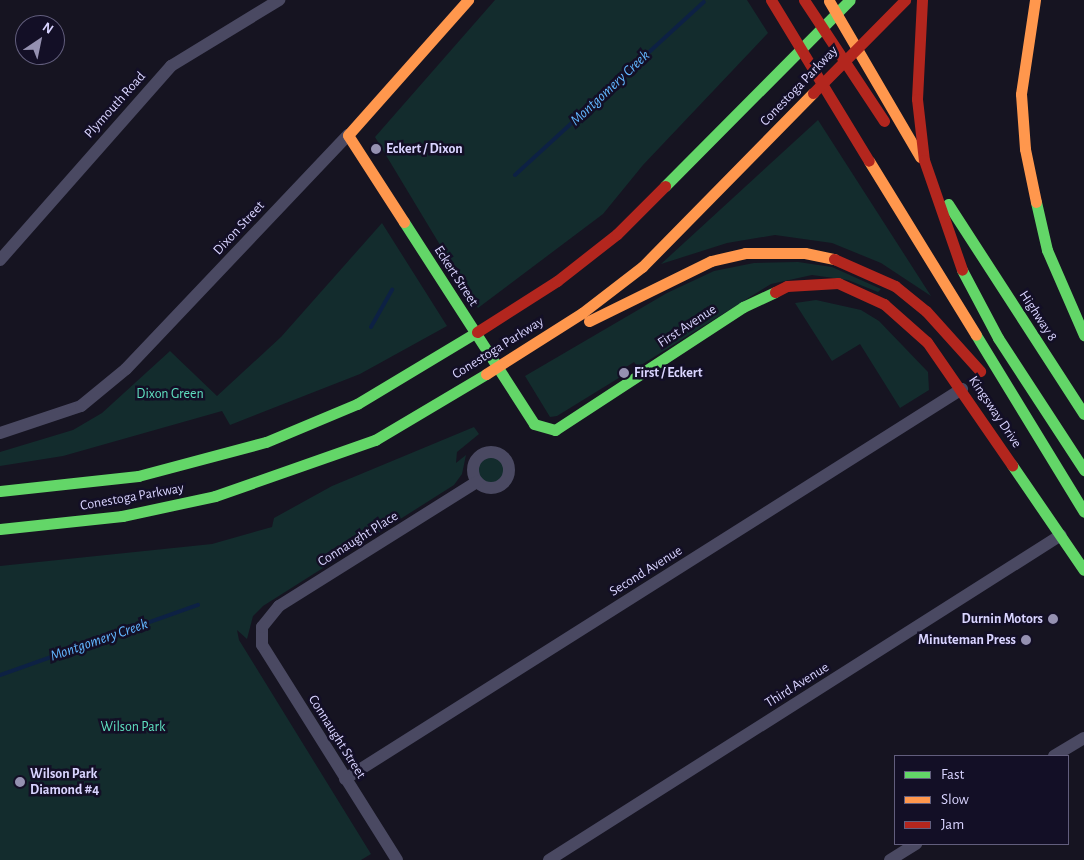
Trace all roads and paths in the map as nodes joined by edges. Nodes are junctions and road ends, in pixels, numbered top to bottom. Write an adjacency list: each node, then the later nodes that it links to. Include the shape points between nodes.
1 (279, 0): 13 (street, Plymouth Road, via 171,66)
2 (468, 0): 11 (main road, Dixon Street)
3 (771, 0): 21 (main road)
4 (804, 0): 12 (main road, via 910,160)
5 (830, 0): 10 (main road); 12 (main road)
6 (850, 0): 10 (main road, Conestoga Parkway)
7 (905, 0): 16 (main road, Conestoga Parkway, via 789,117 700,214 642,268)
8 (922, 0): 22 (main road, via 917,99 924,160 968,284 998,338)
9 (1035, 0): 15 (main road, via 1021,94 1025,149 1047,250)
10 (760, 93): 24 (main road, Conestoga Parkway, via 617,234 511,312 357,404 266,442 138,476)
11 (348, 134): 19 (main road, Eckert Street, via 524,410); 20 (street, Dixon Street, via 126,369 81,406)
12 (966, 235): 18 (main road, Highway 8)
13 (0, 260)
14 (860, 290): 17 (main road, Kingsway Drive, via 928,342); 19 (main road, First Avenue, via 814,281 787,286 744,307 555,430)
15 (1084, 335)
16 (533, 344): 21 (main road, via 592,320 711,261 745,253 805,253 868,272 894,286 926,311); 26 (main road, Conestoga Parkway, via 375,440 215,496 122,516)
17 (962, 389): 27 (main road, Kingsway Drive); 32 (street, Second Avenue)
18 (1084, 414)
19 (542, 430)
20 (0, 433)
21 (1036, 440): 25 (main road)
22 (1084, 470)
23 (477, 482): 29 (street, Connaught Place, via 279,606)
24 (0, 491)
25 (1084, 512)
26 (0, 529)
27 (1061, 535): 28 (main road, Kingsway Drive); 35 (street, Third Avenue)
28 (1084, 570)
29 (262, 627): 32 (street, Connaught Street, via 262,645)
30 (1084, 738): 31 (street)
31 (1056, 755)
32 (345, 779): 34 (street, Connaught Street)
33 (914, 845): 36 (street)
34 (398, 860)
35 (549, 860)
36 (890, 860)

